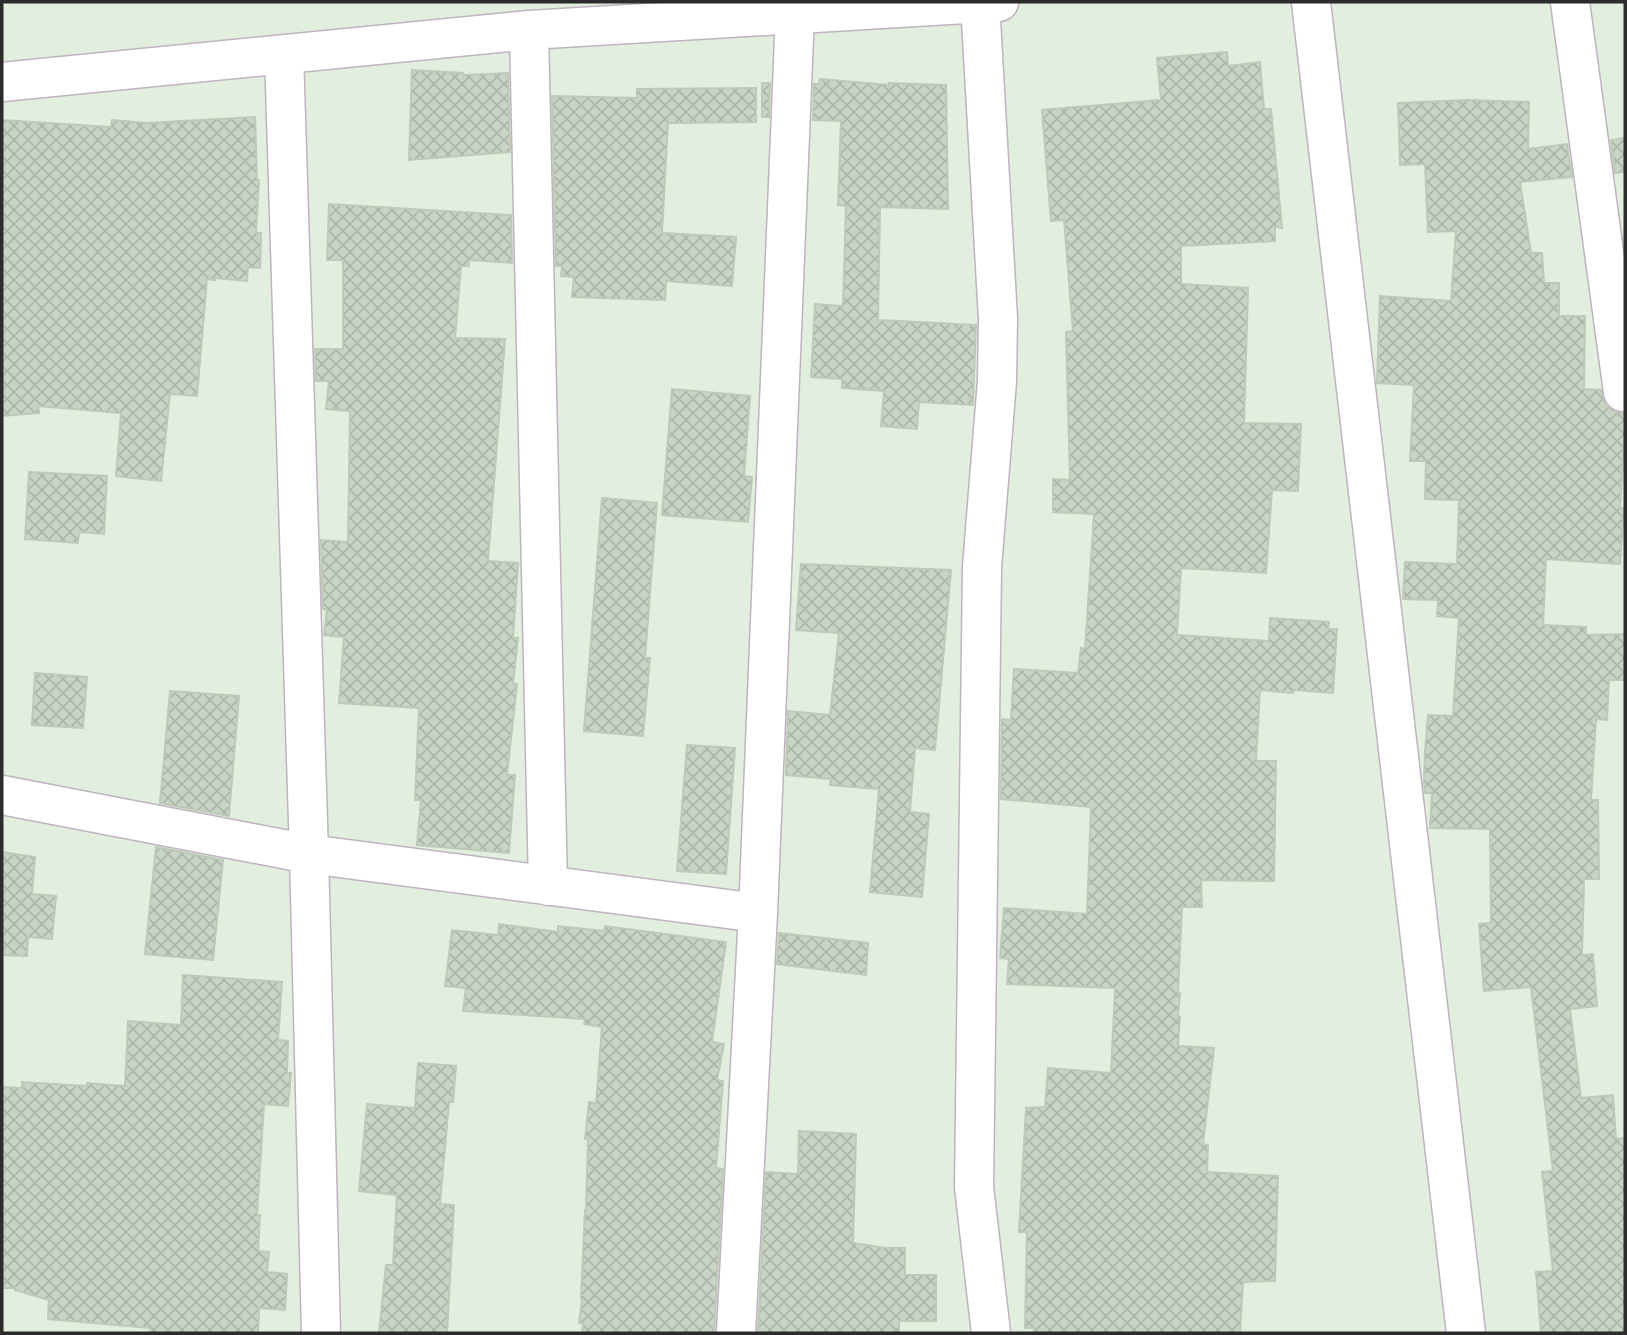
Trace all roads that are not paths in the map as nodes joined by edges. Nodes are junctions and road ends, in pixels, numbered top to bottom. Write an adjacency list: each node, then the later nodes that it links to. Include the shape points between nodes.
1 (987, 2): 4 (street); 15 (street, via 998,319 995,423 982,567 974,1187)
2 (1311, 2): 16 (street)
3 (1570, 2): 8 (street)
4 (788, 8): 5 (street); 12 (street)
5 (529, 30): 6 (street); 11 (street)
6 (284, 54): 7 (street); 10 (street)
7 (2, 82)
8 (1625, 392)
9 (2, 795): 10 (street)
10 (309, 854): 11 (street); 13 (street)
11 (548, 886): 12 (street)
12 (758, 913): 14 (street)
13 (321, 1333)
14 (736, 1333)
15 (991, 1333)
16 (1466, 1333)

